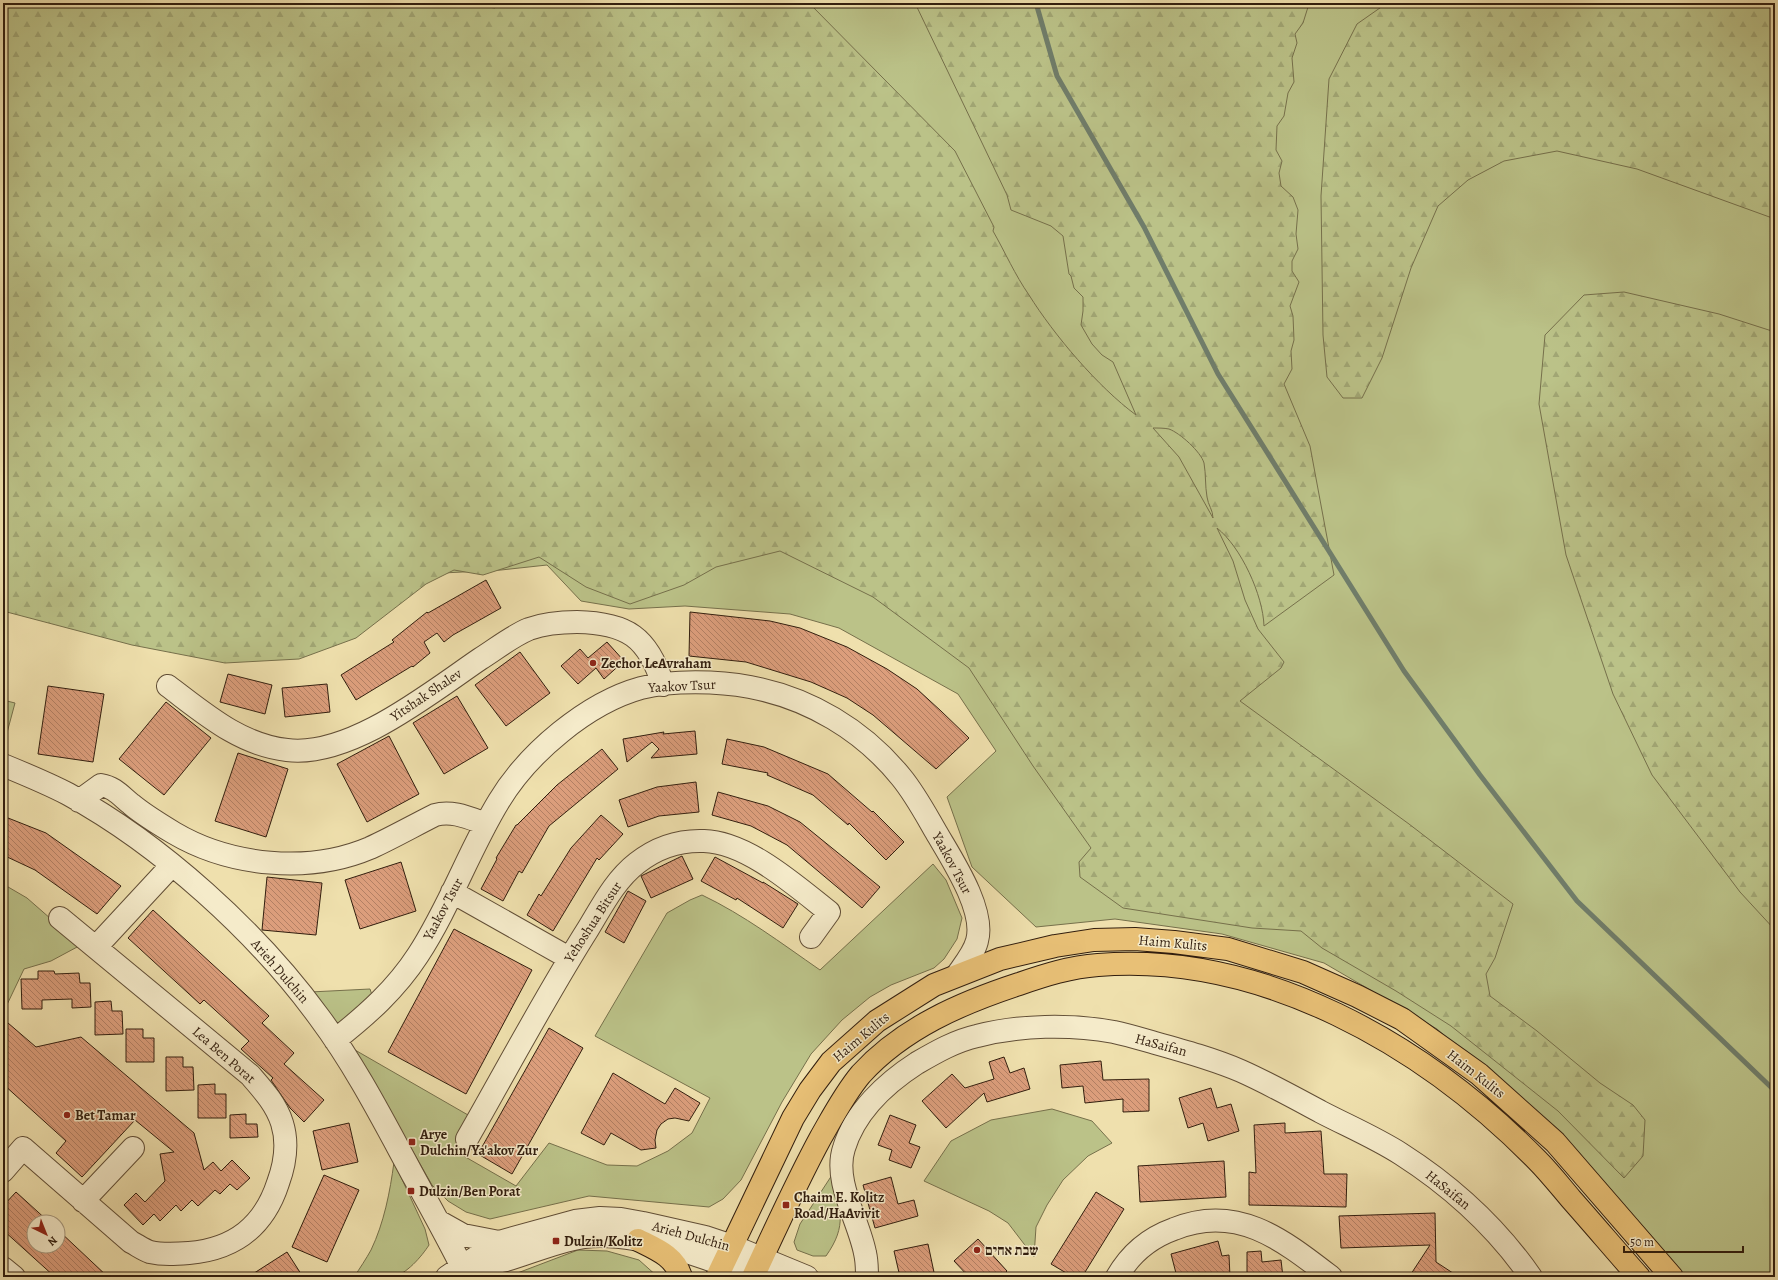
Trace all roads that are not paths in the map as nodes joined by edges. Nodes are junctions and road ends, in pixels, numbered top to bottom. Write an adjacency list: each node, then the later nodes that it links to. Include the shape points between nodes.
1 (663, 685): 2 (street, Yitshak Shalev, via 650,652 637,638 618,627 564,622 530,629 511,639 386,722 354,738 319,748 287,750 253,742 225,728); 5 (street, Yaakov Tsur, via 642,688 614,698 564,730 537,753 517,775); 12 (street, Yaakov Tsur, via 737,684 771,690 804,702 841,722 871,747 900,776 918,801 961,876 977,913 980,927 977,942)
2 (168, 686)
3 (3, 765): 4 (street, Arieh Dulchin)
4 (79, 801): 5 (street, via 101,784 112,787 143,813 187,840 230,856 261,862 289,863 342,857 370,848 445,812); 6 (street, Arieh Dulchin, via 119,826)
5 (486, 824): 7 (street, Yaakov Tsur)
6 (172, 865): 10 (street); 13 (street, Arieh Dulchin, via 260,947 294,985)
7 (452, 892): 11 (street); 13 (street, Yaakov Tsur, via 436,925 401,979 384,998)
8 (60, 918): 10 (street, Lea Ben Porat)
9 (811, 937): 11 (street, Yehoshua Bitsur, via 829,912 784,876 740,851 718,843 679,842 654,852 619,879)
10 (96, 947): 17 (street, Lea Ben Porat, via 250,1075 270,1098 282,1123 285,1146 282,1170 273,1199 260,1219 242,1236 222,1247 171,1255 149,1252 131,1242)
11 (569, 958): 14 (street, Yehoshua Bitsur)
12 (957, 975): 22 (main road, Haim Kulits, via 934,985 883,1017 831,1062 793,1118); 35 (main road, Haim Kulits, via 1000,959 1055,946 1094,940 1135,939 1228,949 1303,972 1402,1020 1479,1074 1555,1142)
13 (335, 1040): 18 (street, Arieh Dulchin, via 381,1113)
14 (467, 1139)
15 (133, 1148): 17 (street)
16 (3, 1171): 17 (street, Lea Ben Porat, via 23,1148)
17 (84, 1201)
18 (438, 1221): 21 (street, via 463,1235); 25 (street, Arieh Dulchin)
19 (855, 1225): 29 (street, HaSaifan); 30 (street, HaSaifan, via 865,1253); 33 (street, HaSaifan, via 842,1170 843,1150 851,1130 866,1107 887,1086 934,1053 977,1036 1026,1028 1085,1029 1114,1032 1197,1055 1238,1070 1266,1082 1400,1153 1446,1185 1466,1203 1508,1246)
20 (638, 1240): 22 (street, Arieh Dulchin); 25 (street, Arieh Dulchin, via 600,1236 564,1241); 27 (main road, via 670,1258)
21 (499, 1242): 22 (street, Arieh Dulchin, via 576,1220 621,1219 705,1237); 25 (street, Arieh Dulchin)
22 (724, 1263): 24 (street, Arieh Dulchin)
23 (3, 1268): 26 (street)
24 (756, 1272): 28 (street, Arieh Dulchin); 34 (main road, Haim Kulits, via 804,1169 844,1097 876,1059 924,1024 966,1004 1059,971 1097,965 1135,964 1223,974 1294,996 1346,1018 1388,1041 1463,1094 1537,1160)
25 (458, 1274)
26 (14, 1277)
27 (681, 1277)
28 (807, 1277)
29 (852, 1277)
30 (867, 1277)
31 (1117, 1277): 32 (street, via 1131,1257 1146,1243 1164,1232 1185,1224 1228,1220 1270,1234 1291,1246)
32 (1331, 1277)
33 (1531, 1277)
34 (1639, 1277)
35 (1672, 1277)

